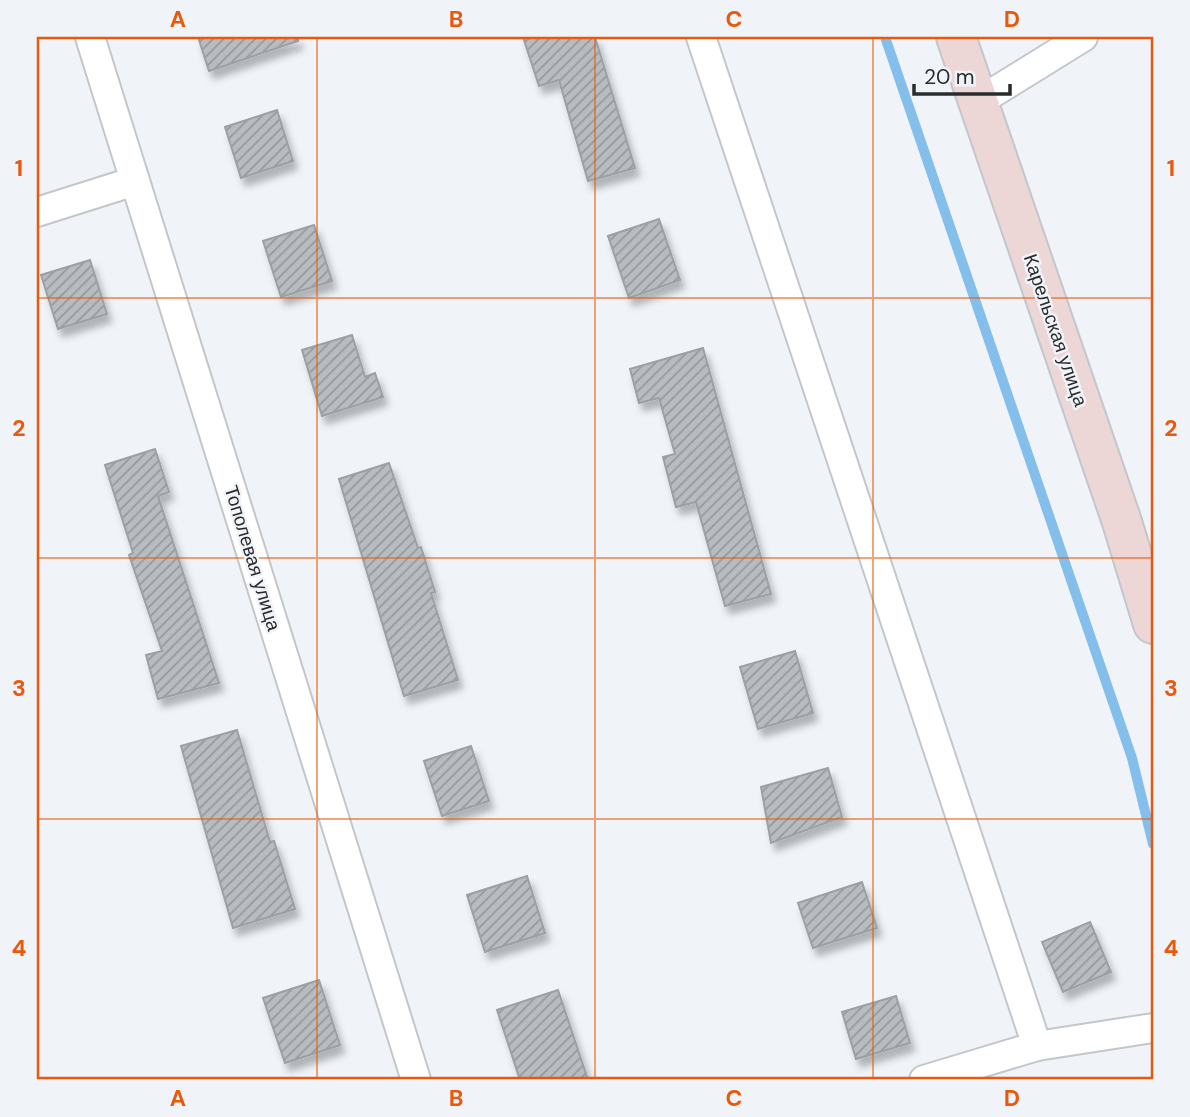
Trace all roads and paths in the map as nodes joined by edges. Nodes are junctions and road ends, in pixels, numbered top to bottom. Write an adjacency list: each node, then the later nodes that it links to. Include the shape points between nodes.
1 (90, 37): 6 (street, Тополевая улица)
2 (701, 37): 10 (street)
3 (956, 37): 5 (main road, Карельская улица)
4 (1083, 37): 5 (street)
5 (978, 102): 8 (main road, Карельская улица)
6 (135, 181): 7 (street); 11 (street, Тополевая улица)
7 (37, 212)
8 (1153, 624)
9 (1153, 1028): 10 (street)
10 (1037, 1046): 12 (street)
11 (416, 1080)
12 (924, 1080)

